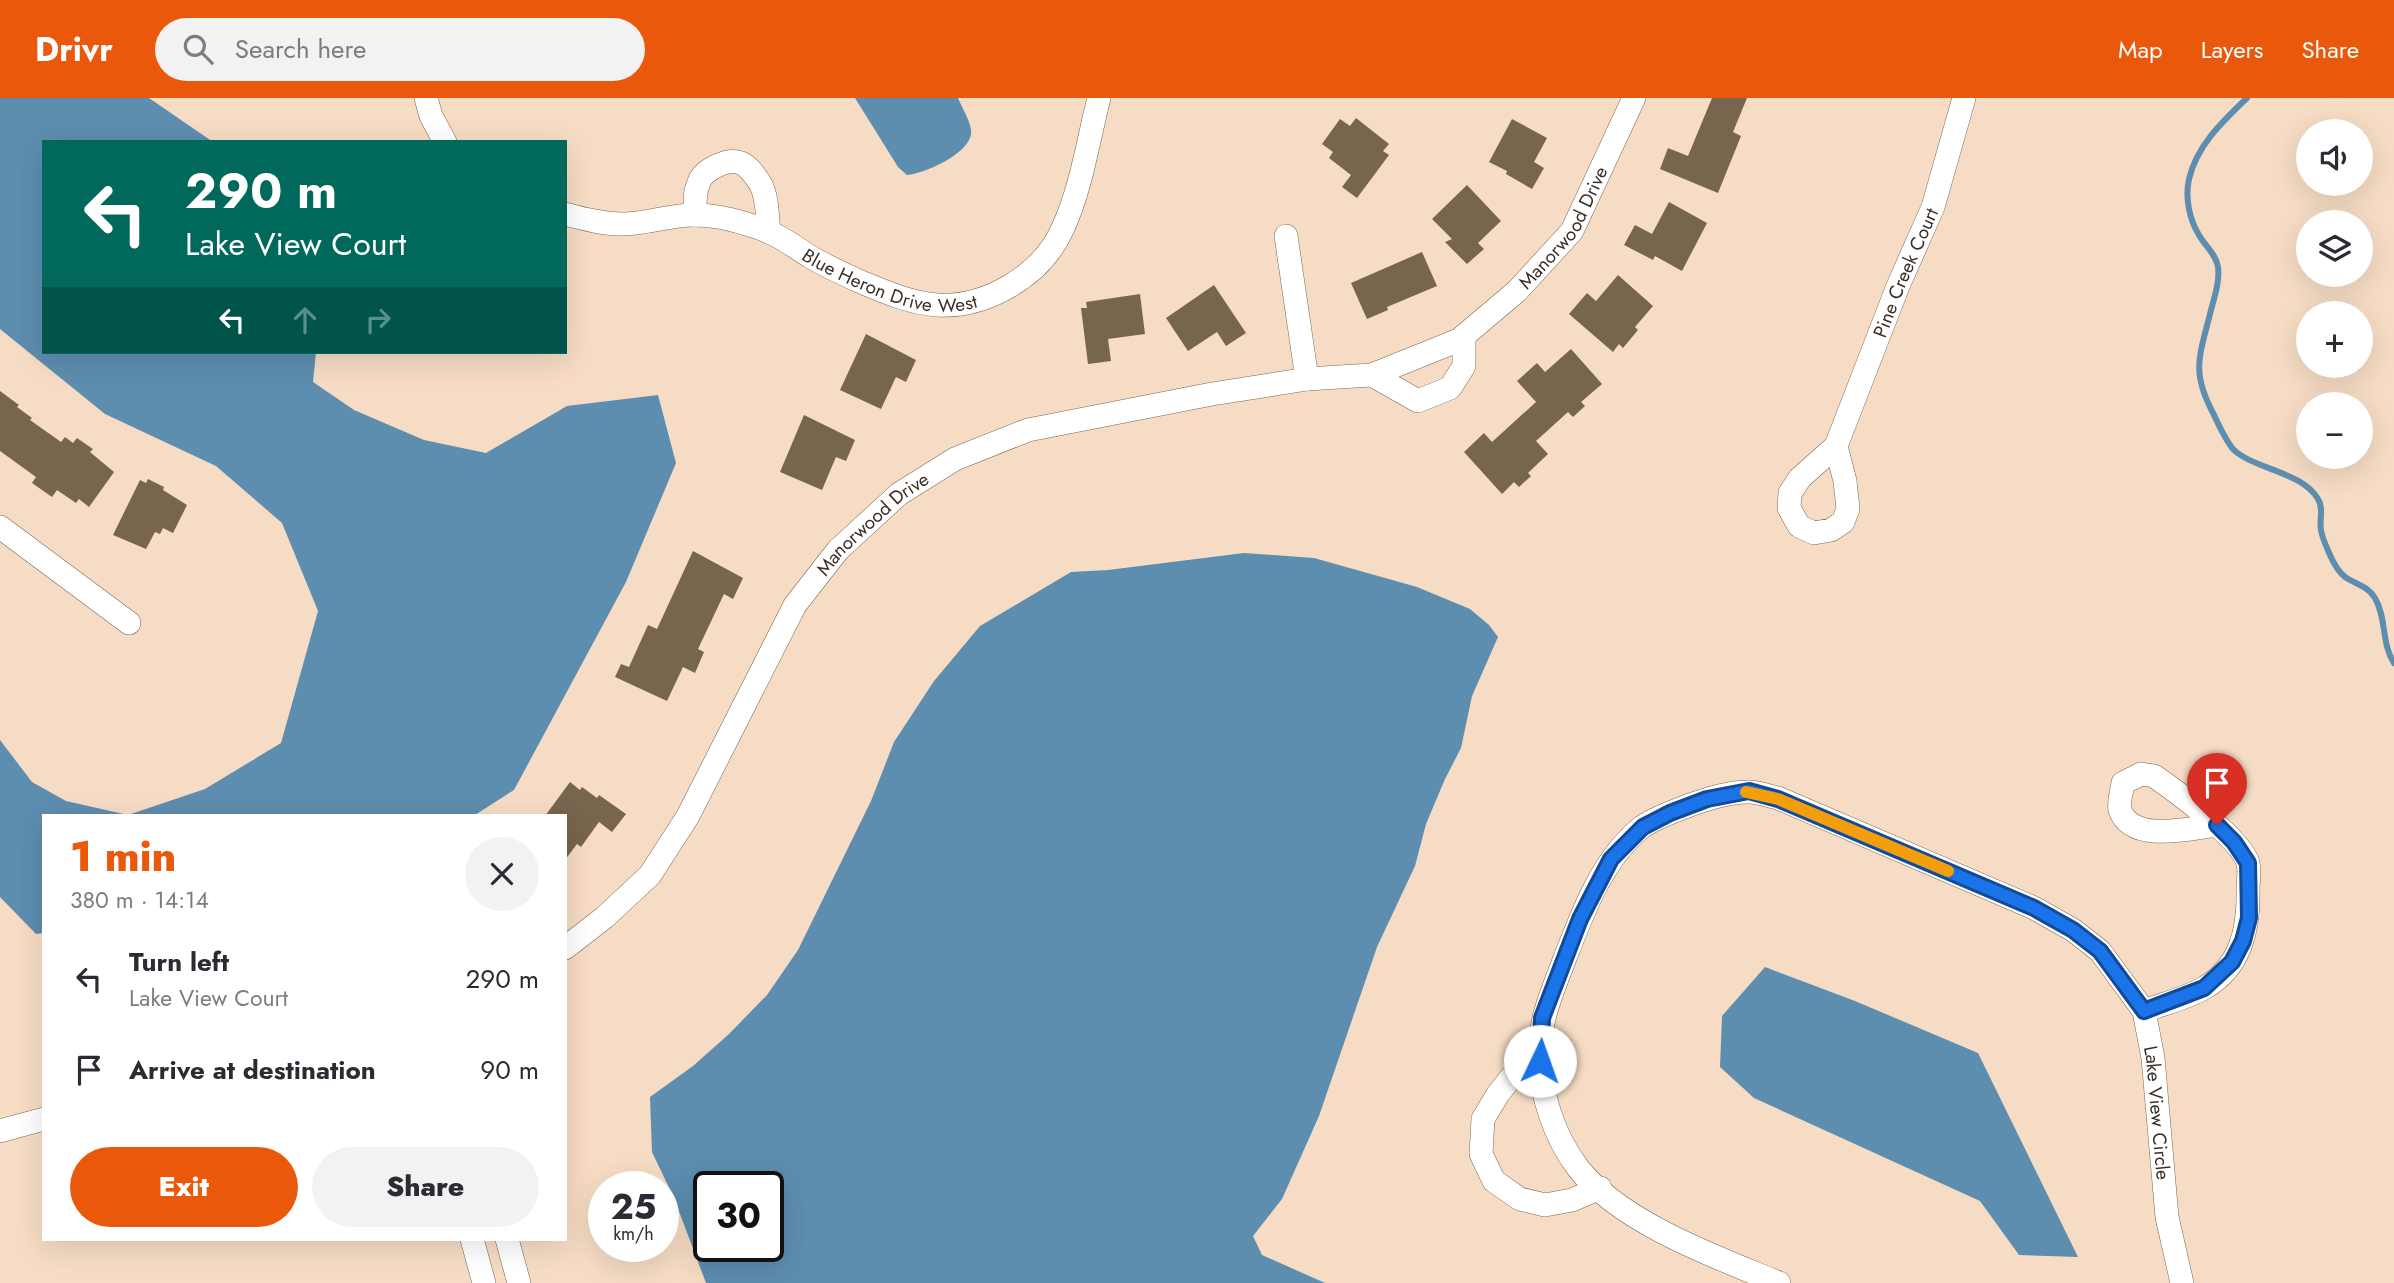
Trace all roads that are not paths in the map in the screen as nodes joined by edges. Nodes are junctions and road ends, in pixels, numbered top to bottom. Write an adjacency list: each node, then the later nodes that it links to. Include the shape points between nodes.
1 (426, 98): 5 (street)
2 (1099, 98): 8 (street, Blue Heron Drive West, via 1061,232 1035,267 999,292 953,304 911,301 831,269)
3 (1634, 98): 10 (street, Manorwood Drive, via 1572,231 1517,291)
4 (1964, 98): 13 (street, Pine Creek Court, via 1933,207)
5 (444, 140)
6 (567, 214): 7 (street, Blue Heron Drive West, via 621,224)
7 (695, 215): 8 (street, Blue Heron Drive West); 8 (street, via 700,178 720,165 739,162 762,186)
8 (769, 232)
9 (1286, 236): 12 (street)
10 (1464, 336): 11 (street, Manorwood Drive); 11 (street, via 1464,366 1450,388 1418,401)
11 (1372, 375): 12 (street, Manorwood Drive)
12 (1307, 379): 17 (street, Manorwood Drive, via 1028,430 955,458 899,494 838,550 794,604 688,816 650,875)
13 (1836, 446)
14 (0, 527): 15 (street)
15 (129, 623)
16 (2217, 825): 18 (street, via 2248,863 2249,918 2243,941 2232,962 2204,988)
17 (567, 946)
18 (2144, 1011): 19 (street, Lake View Circle, via 2100,951 2034,908 1778,799 1749,791 1707,799 1670,813 1643,827 1611,859 1580,919 1542,1018); 28 (street, Lake View Circle, via 2167,1217)
19 (1540, 1061): 22 (street, Lake View Circle, via 1542,1090 1557,1131 1579,1168); 22 (street, via 1514,1074 1498,1094 1483,1119 1481,1154 1494,1181 1520,1199 1545,1205)
20 (42, 1120): 21 (street)
21 (0, 1131)
22 (1600, 1188): 27 (street, Lake View Circle, via 1617,1205 1666,1234)
23 (472, 1241): 25 (street)
24 (508, 1241): 26 (street)
25 (484, 1283)
26 (519, 1283)
27 (1779, 1283)
28 (2182, 1283)

